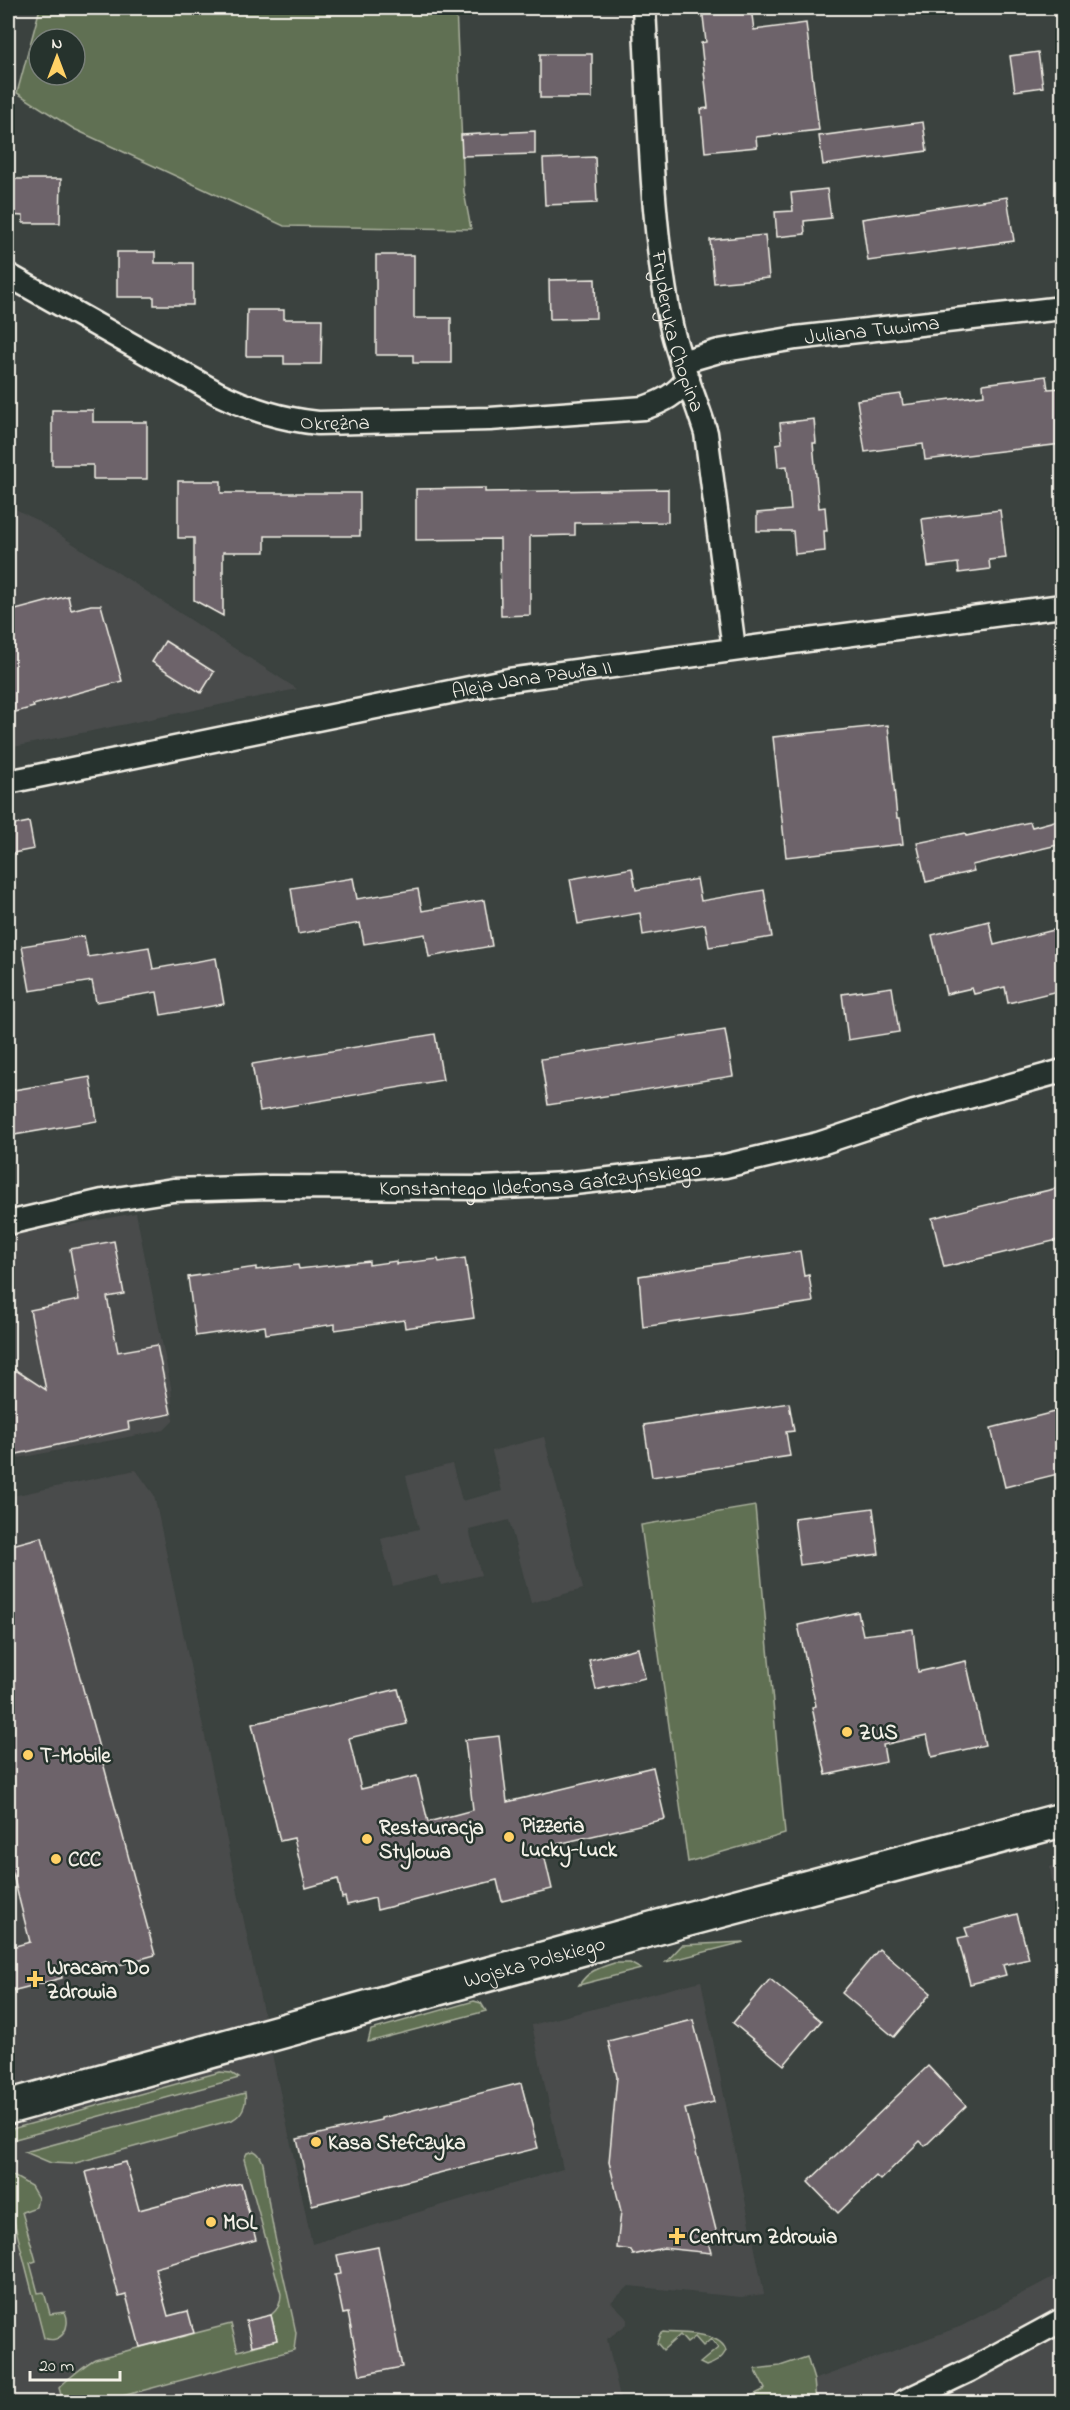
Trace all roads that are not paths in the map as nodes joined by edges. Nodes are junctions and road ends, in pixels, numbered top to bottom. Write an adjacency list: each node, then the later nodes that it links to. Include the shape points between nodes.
1 (644, 8): 4 (street, Fryderyka Chopina, via 655,212 664,287)
2 (8, 276): 4 (street, Okrężna, via 219,394 253,410 290,420 318,423 490,419 644,408 677,392)
3 (1062, 308): 4 (street, Juliana Tuwima, via 786,339 719,351)
4 (684, 370): 6 (street, Fryderyka Chopina, via 706,433)
5 (1062, 606): 6 (street, Aleja Jana Pawła II)
6 (734, 649): 7 (street, Aleja Jana Pawła II, via 509,680)
7 (8, 782)
8 (1062, 1071): 9 (street, Konstantego Ildefonsa Gałczyńskiego, via 818,1144 725,1166 564,1184 484,1188 173,1190 103,1200)
9 (8, 1223)
10 (1062, 1820): 11 (street, Wojska Polskiego)
11 (8, 2107)
12 (1062, 2320): 13 (street)
13 (903, 2403)

